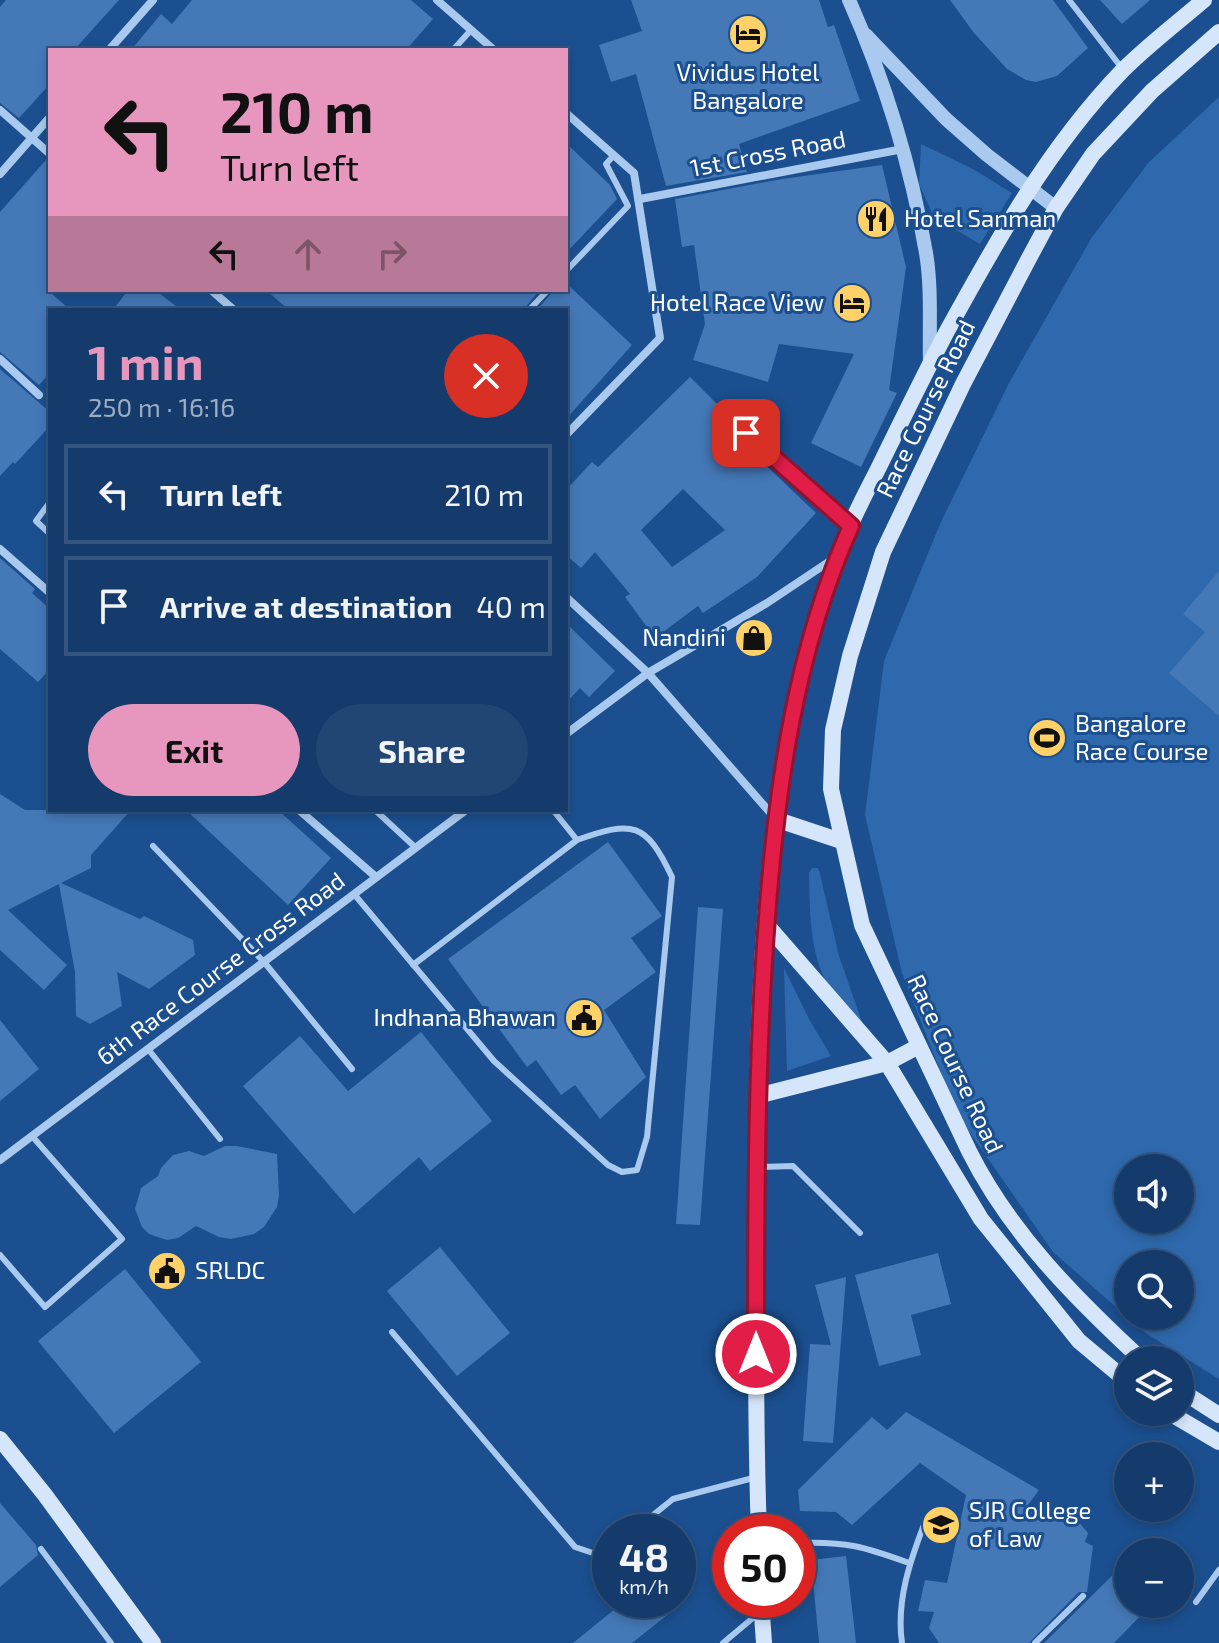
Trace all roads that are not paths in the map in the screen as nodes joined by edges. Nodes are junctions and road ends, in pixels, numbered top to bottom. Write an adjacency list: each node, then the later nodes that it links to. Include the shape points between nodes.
1 (153, 0): 9 (street)
2 (437, 0): 6 (street)
3 (849, 0): 7 (street)
4 (1069, 0): 12 (lane)
5 (1203, 0): 12 (main road, Race Course Road)
6 (471, 30): 10 (lane); 11 (street)
7 (863, 31): 17 (street); 21 (street, via 946,119)
8 (1219, 32): 23 (main road, Race Course Road, via 1152,91 1093,154)
9 (111, 48)
10 (455, 48)
11 (492, 48)
12 (1124, 70): 21 (main road, Race Course Road)
13 (0, 110): 16 (street)
14 (568, 115): 19 (street)
15 (48, 119): 16 (street)
16 (32, 138): 18 (street); 20 (street)
17 (904, 149): 22 (street, 1st Cross Road); 30 (street, via 927,256)
18 (48, 152)
19 (614, 155): 22 (street, via 634,173); 24 (lane, via 606,164 628,206)
20 (0, 174)
21 (1029, 187): 23 (street); 30 (main road, Race Course Road)
22 (640, 199): 32 (street, via 660,338)
23 (1056, 208): 49 (main road, Race Course Road, via 963,384 883,552 833,730 831,789)
24 (568, 269)
25 (213, 292): 27 (street)
26 (546, 292): 28 (lane)
27 (232, 308)
28 (531, 308)
29 (0, 359): 31 (street)
30 (930, 364): 35 (main road, Race Course Road)
31 (39, 395)
32 (568, 433)
33 (746, 433): 35 (lane)
34 (48, 505): 36 (lane, via 36,521)
35 (851, 526): 38 (main road, Race Course Road)
36 (48, 532)
37 (0, 549): 39 (street)
38 (837, 556): 41 (street); 47 (main road, Race Course Road, via 792,713)
39 (48, 591)
40 (568, 599): 41 (street)
41 (648, 673): 42 (street); 47 (street)
42 (568, 733)
43 (301, 812): 52 (street)
44 (377, 812): 51 (lane)
45 (463, 812): 51 (street, 6th Race Course Cross Road)
46 (555, 812): 48 (lane)
47 (775, 819): 49 (main road); 54 (main road, Race Course Road)
48 (577, 840): 56 (lane); 56 (lane, via 632,828 657,844 672,877 647,1137 637,1170 622,1172 608,1165 570,1132 494,1061)
49 (841, 841): 57 (main road, Race Course Road, via 862,925)
50 (153, 846): 55 (lane)
51 (416, 848): 52 (street, 6th Race Course Cross Road)
52 (376, 877): 53 (street, 6th Race Course Cross Road)
53 (354, 894): 55 (street, 6th Race Course Cross Road); 56 (lane)
54 (766, 924): 59 (main road, Race Course Road); 61 (main road, Race Course Road)
55 (264, 962): 58 (street, 6th Race Course Cross Road); 60 (lane)
56 (413, 965)
57 (919, 1046): 59 (main road); 69 (main road, Race Course Road, via 983,1179 1077,1300)
58 (148, 1049): 62 (street, 6th Race Course Cross Road); 63 (lane)
59 (887, 1063): 61 (main road); 70 (main road, Race Course Road, via 981,1219 1079,1341)
60 (352, 1069)
61 (757, 1096): 65 (main road, Race Course Road)
62 (32, 1136): 64 (street, 6th Race Course Cross Road); 67 (lane, via 122,1239 45,1307)
63 (220, 1139)
64 (0, 1160)
65 (756, 1167): 66 (lane, via 793,1166); 76 (main road, Race Course Road)
66 (860, 1233)
67 (0, 1255)
68 (392, 1332): 82 (lane, via 575,1547)
69 (1127, 1346)
70 (1114, 1370)
71 (1194, 1399): 72 (main road)
72 (1219, 1415)
73 (1192, 1426): 75 (main road)
74 (0, 1439): 90 (main road)
75 (1219, 1442)
76 (757, 1477): 77 (lane, via 673,1499); 78 (main road, Race Course Road)
77 (654, 1514)
78 (758, 1514)
79 (925, 1522): 83 (lane)
80 (816, 1542): 83 (lane, via 863,1546)
81 (41, 1549): 89 (lane)
82 (592, 1553)
83 (909, 1563): 93 (lane, via 898,1620)
84 (1219, 1570): 86 (lane)
85 (1083, 1596): 94 (lane)
86 (1196, 1602)
87 (749, 1618): 91 (lane)
88 (763, 1618): 92 (main road)
89 (111, 1643)
90 (153, 1643)
91 (723, 1643)
92 (764, 1643)
93 (902, 1643)
94 (1035, 1643)

